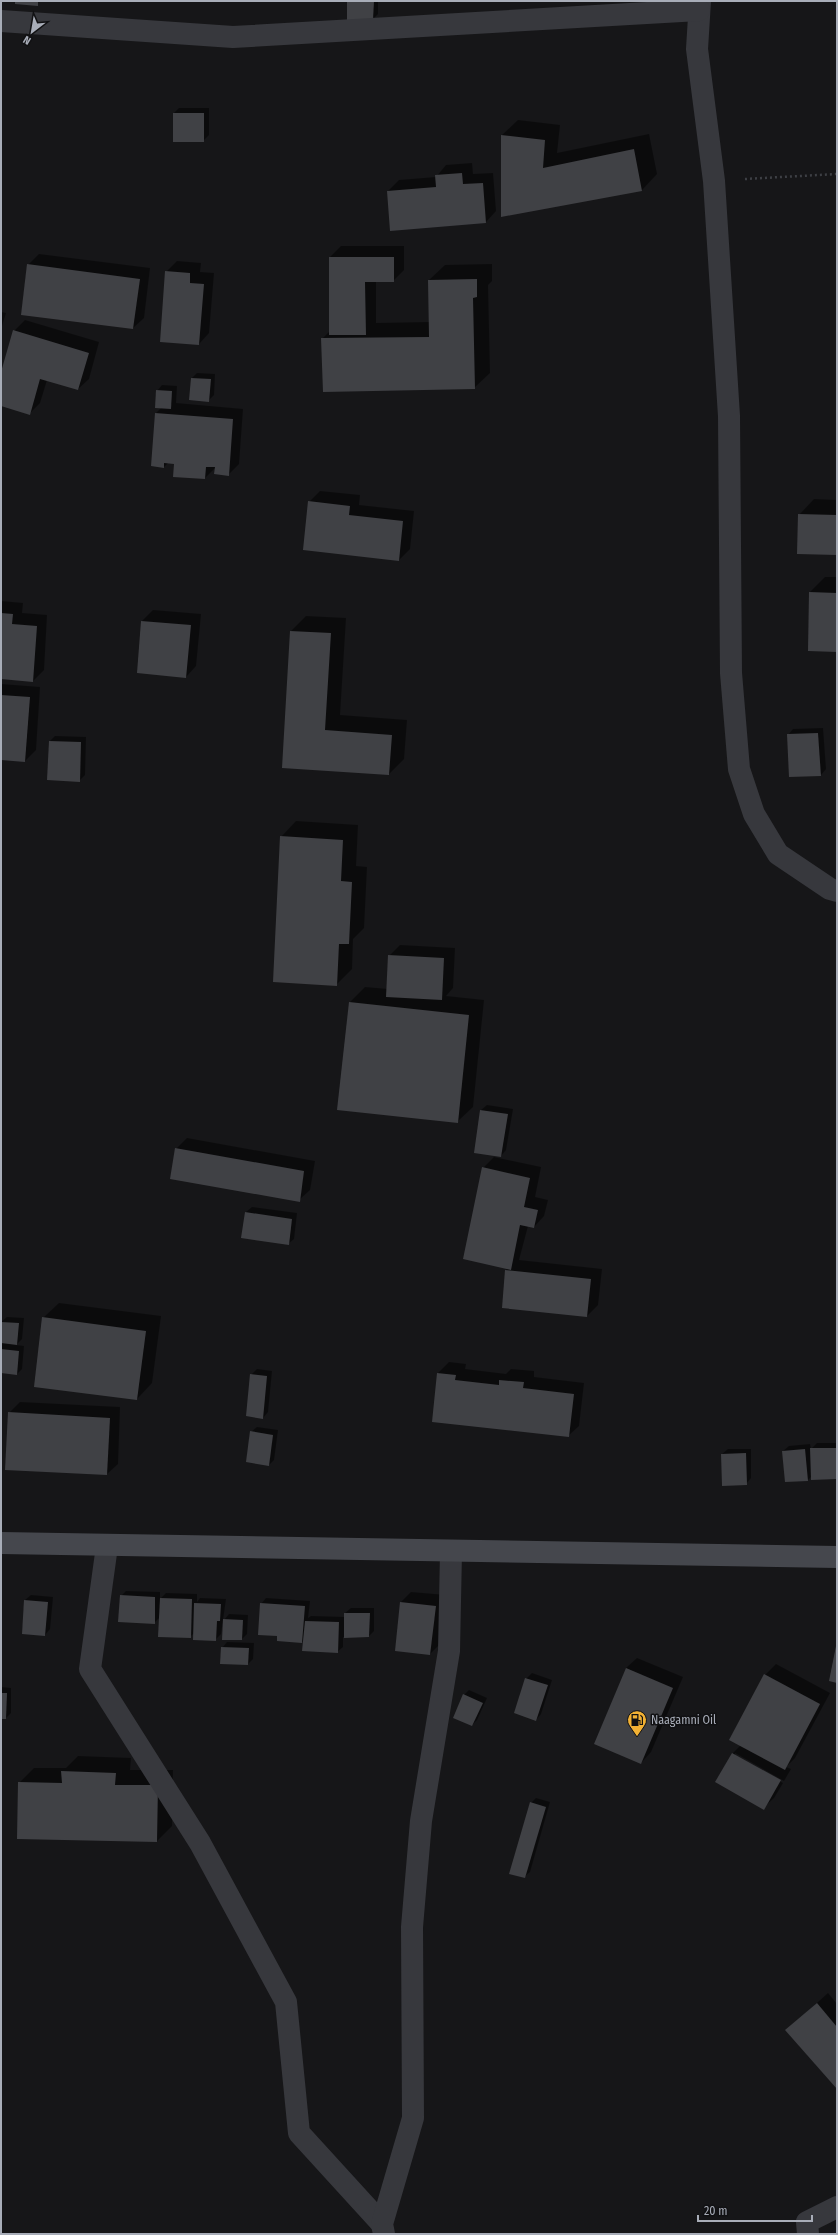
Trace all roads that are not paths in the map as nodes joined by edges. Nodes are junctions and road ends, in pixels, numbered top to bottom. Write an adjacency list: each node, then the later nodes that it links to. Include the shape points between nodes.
1 (700, 6): 2 (street, via 233,37); 3 (street, via 697,49 714,181 729,416 731,673 739,769 754,814 778,854 830,889)
2 (3, 20)
3 (837, 891)
4 (1, 1543): 5 (main road)
5 (107, 1546): 6 (main road); 9 (street, via 90,1669 200,1843 286,2002 299,2133)
6 (451, 1552): 7 (main road); 9 (street, via 449,1651 421,1821 412,1927 413,2118)
7 (837, 1557)
8 (837, 2207): 10 (street, via 807,2222)
9 (383, 2229)
10 (808, 2234)

